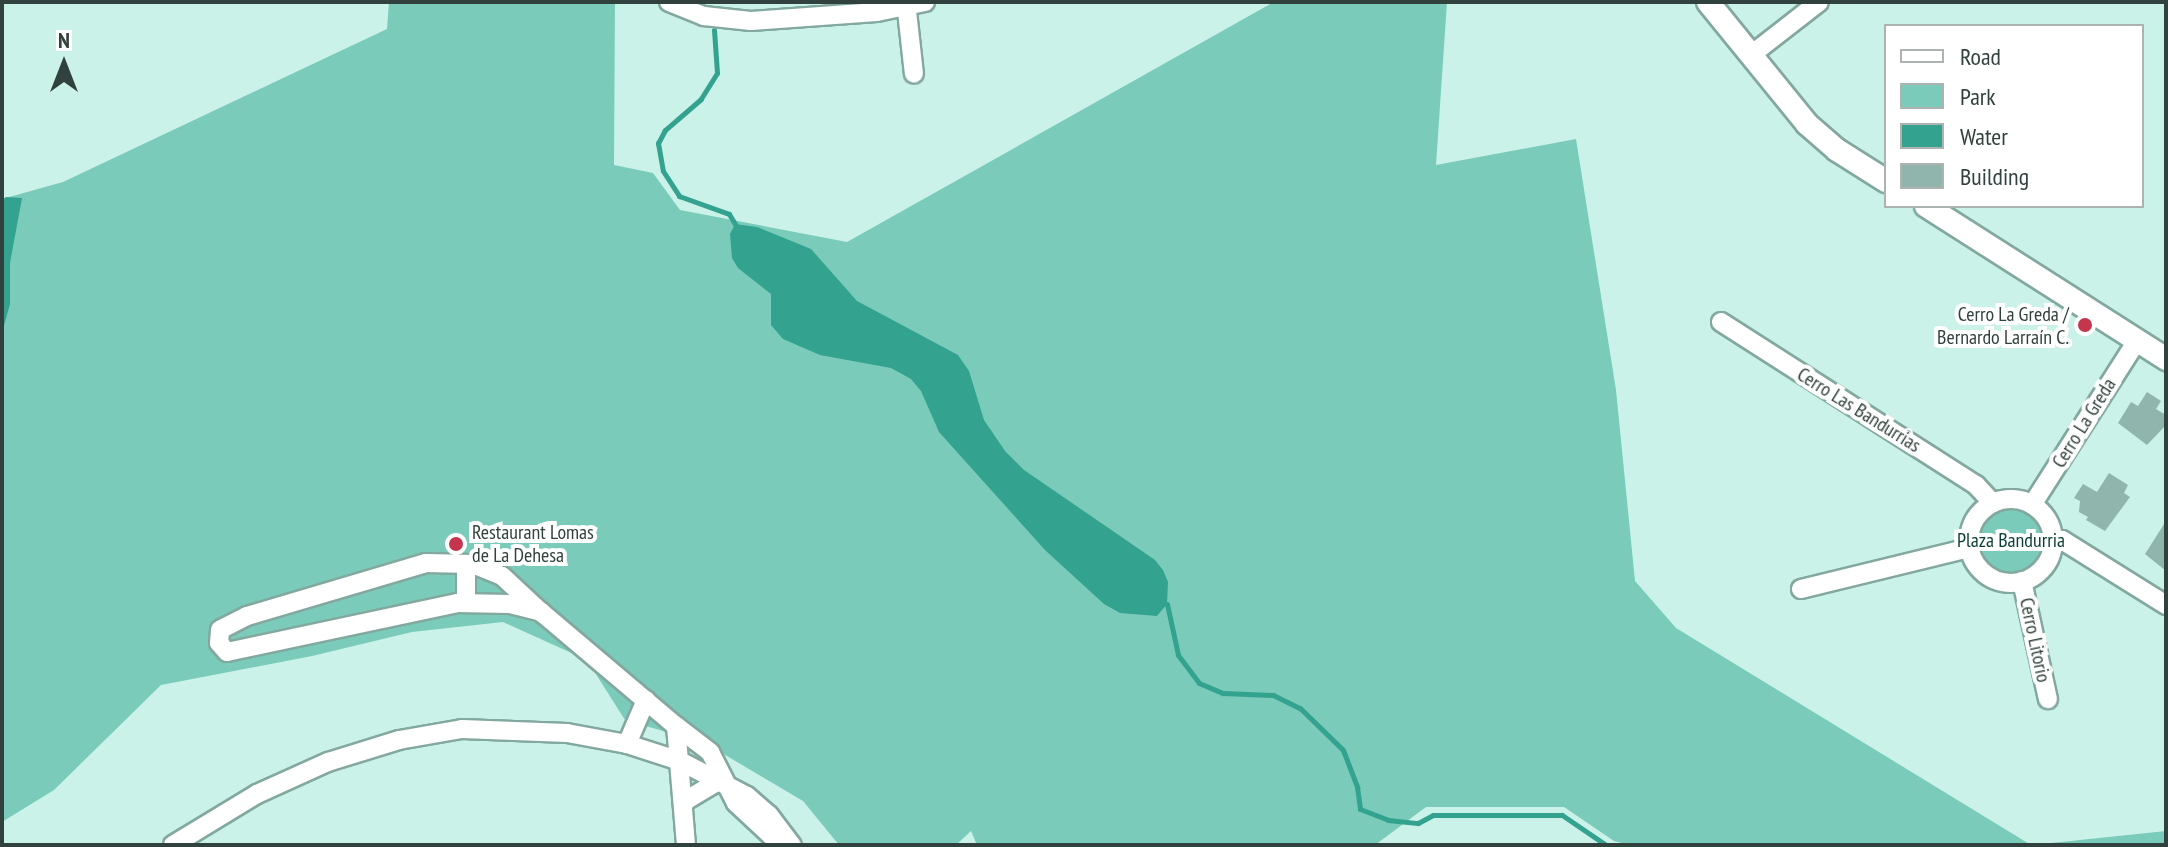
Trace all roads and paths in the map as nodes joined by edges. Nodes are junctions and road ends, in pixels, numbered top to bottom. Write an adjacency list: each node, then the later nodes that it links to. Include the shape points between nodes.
1 (669, 2): 4 (street, via 704,16 751,21)
2 (1708, 2): 5 (main road)
3 (1819, 2): 5 (street)
4 (913, 4): 6 (street)
5 (1751, 55): 7 (main road, via 1815,132)
6 (914, 74)
7 (1884, 180)
8 (1929, 208): 10 (main road)
9 (1721, 322): 12 (street, Cerro Las Bandurrias, via 1976,485)
10 (2137, 341): 11 (main road); 13 (street, Cerro La Greda)
11 (2166, 359)
12 (1993, 503): 13 (street, via 2015,499); 15 (street, via 1973,522)
13 (2032, 505): 14 (street, via 2045,516)
14 (2053, 539): 17 (street, via 2045,565); 20 (street)
15 (1969, 548): 17 (street, via 1974,561 1994,580); 18 (street)
16 (466, 564): 19 (street); 19 (street, via 426,563 247,616 220,630 219,643 227,652); 21 (street, via 502,576)
17 (2022, 581): 22 (street, Cerro Litorio)
18 (1801, 589)
19 (466, 603): 21 (street, via 510,604)
20 (2166, 605)
21 (543, 614): 23 (street)
22 (2048, 699)
23 (646, 700): 24 (street); 25 (street)
24 (676, 726): 26 (street); 27 (street, via 710,752)
25 (627, 744): 26 (street); 29 (street, via 506,729 409,737 294,776)
26 (680, 761): 27 (street); 28 (street)
27 (722, 785): 28 (street, via 692,796); 31 (street); 32 (street, via 747,796)
28 (683, 807): 30 (street)
29 (173, 845)
30 (686, 845)
31 (781, 845)
32 (792, 845)

